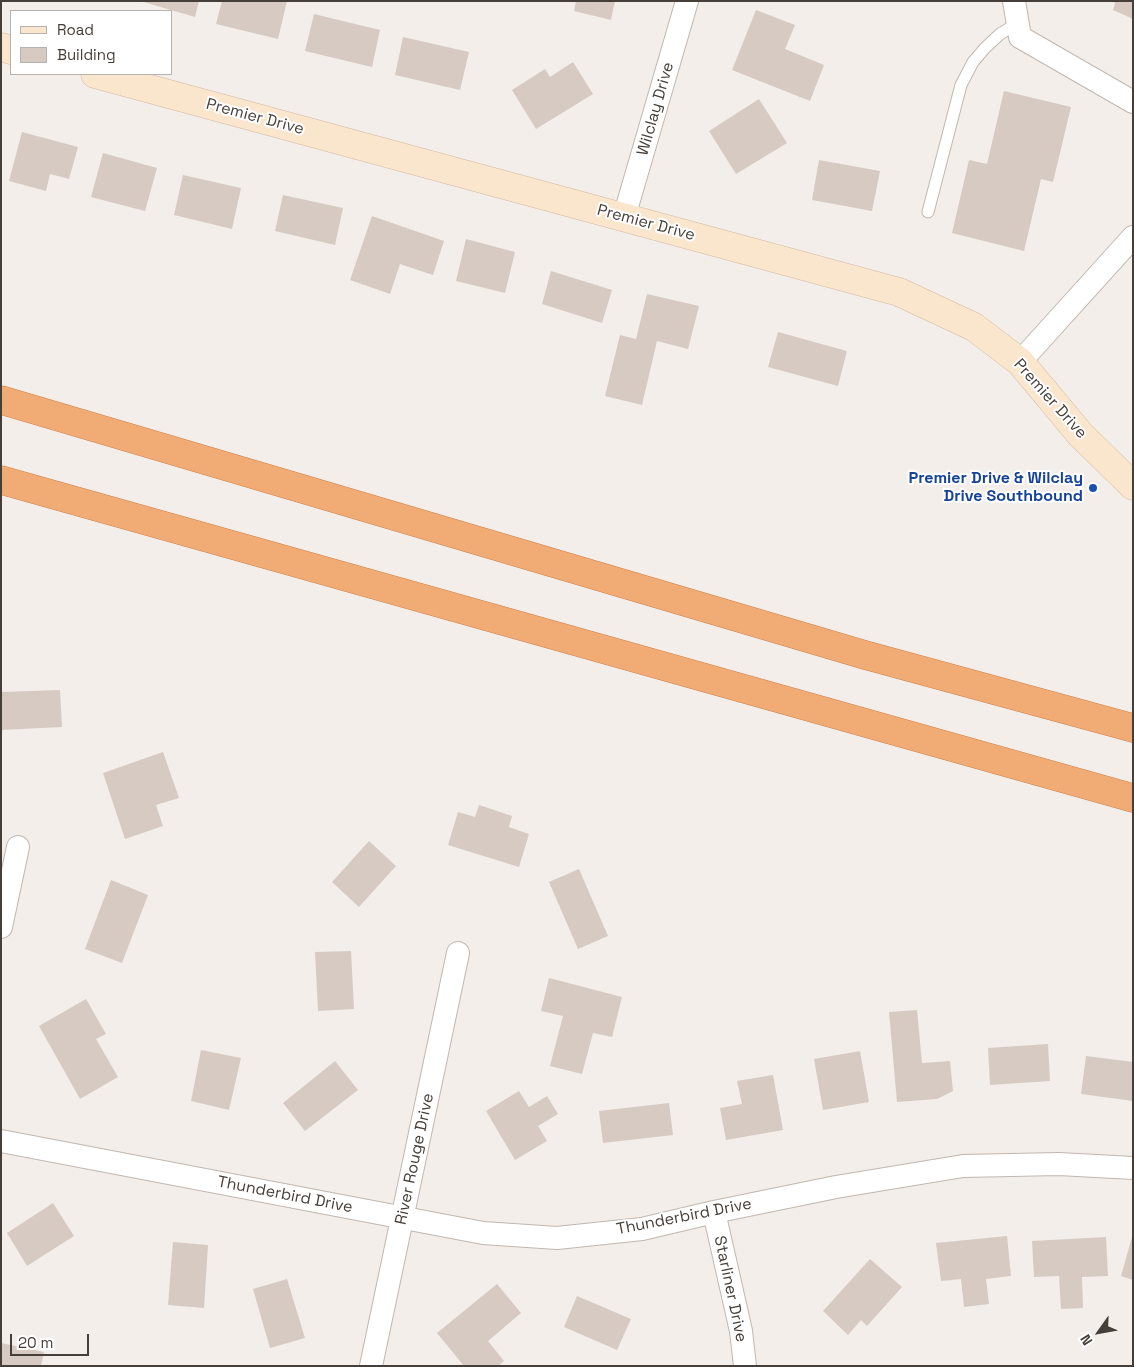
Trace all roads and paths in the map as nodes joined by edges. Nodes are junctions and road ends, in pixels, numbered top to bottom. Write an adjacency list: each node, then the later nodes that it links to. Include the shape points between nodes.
1 (687, 1): 6 (street, Wilclay Drive)
2 (1016, 12): 4 (street, via 1020,37); 5 (lane, via 973,62 961,85)
3 (99, 75): 6 (street, Premier Drive)
4 (1133, 102)
5 (928, 212)
6 (624, 217): 8 (street, Premier Drive, via 899,292 974,327)
7 (1133, 236): 8 (street)
8 (1020, 362): 11 (street, Premier Drive, via 1080,434)
9 (1, 400): 12 (highway, via 865,655)
10 (1, 480): 13 (highway)
11 (1133, 486)
12 (1133, 728)
13 (1133, 798)
14 (18, 848): 15 (street)
15 (1, 927)
16 (458, 953): 20 (street, River Rouge Drive)
17 (1, 1141): 20 (street, Thunderbird Drive)
18 (1133, 1168): 19 (street, Thunderbird Drive, via 1058,1164 963,1166 836,1186)
19 (714, 1212): 20 (street, Thunderbird Drive, via 642,1229 557,1238 484,1233); 22 (street, Starliner Drive, via 741,1331)
20 (402, 1217): 21 (street, River Rouge Drive)
21 (371, 1366)
22 (745, 1366)

